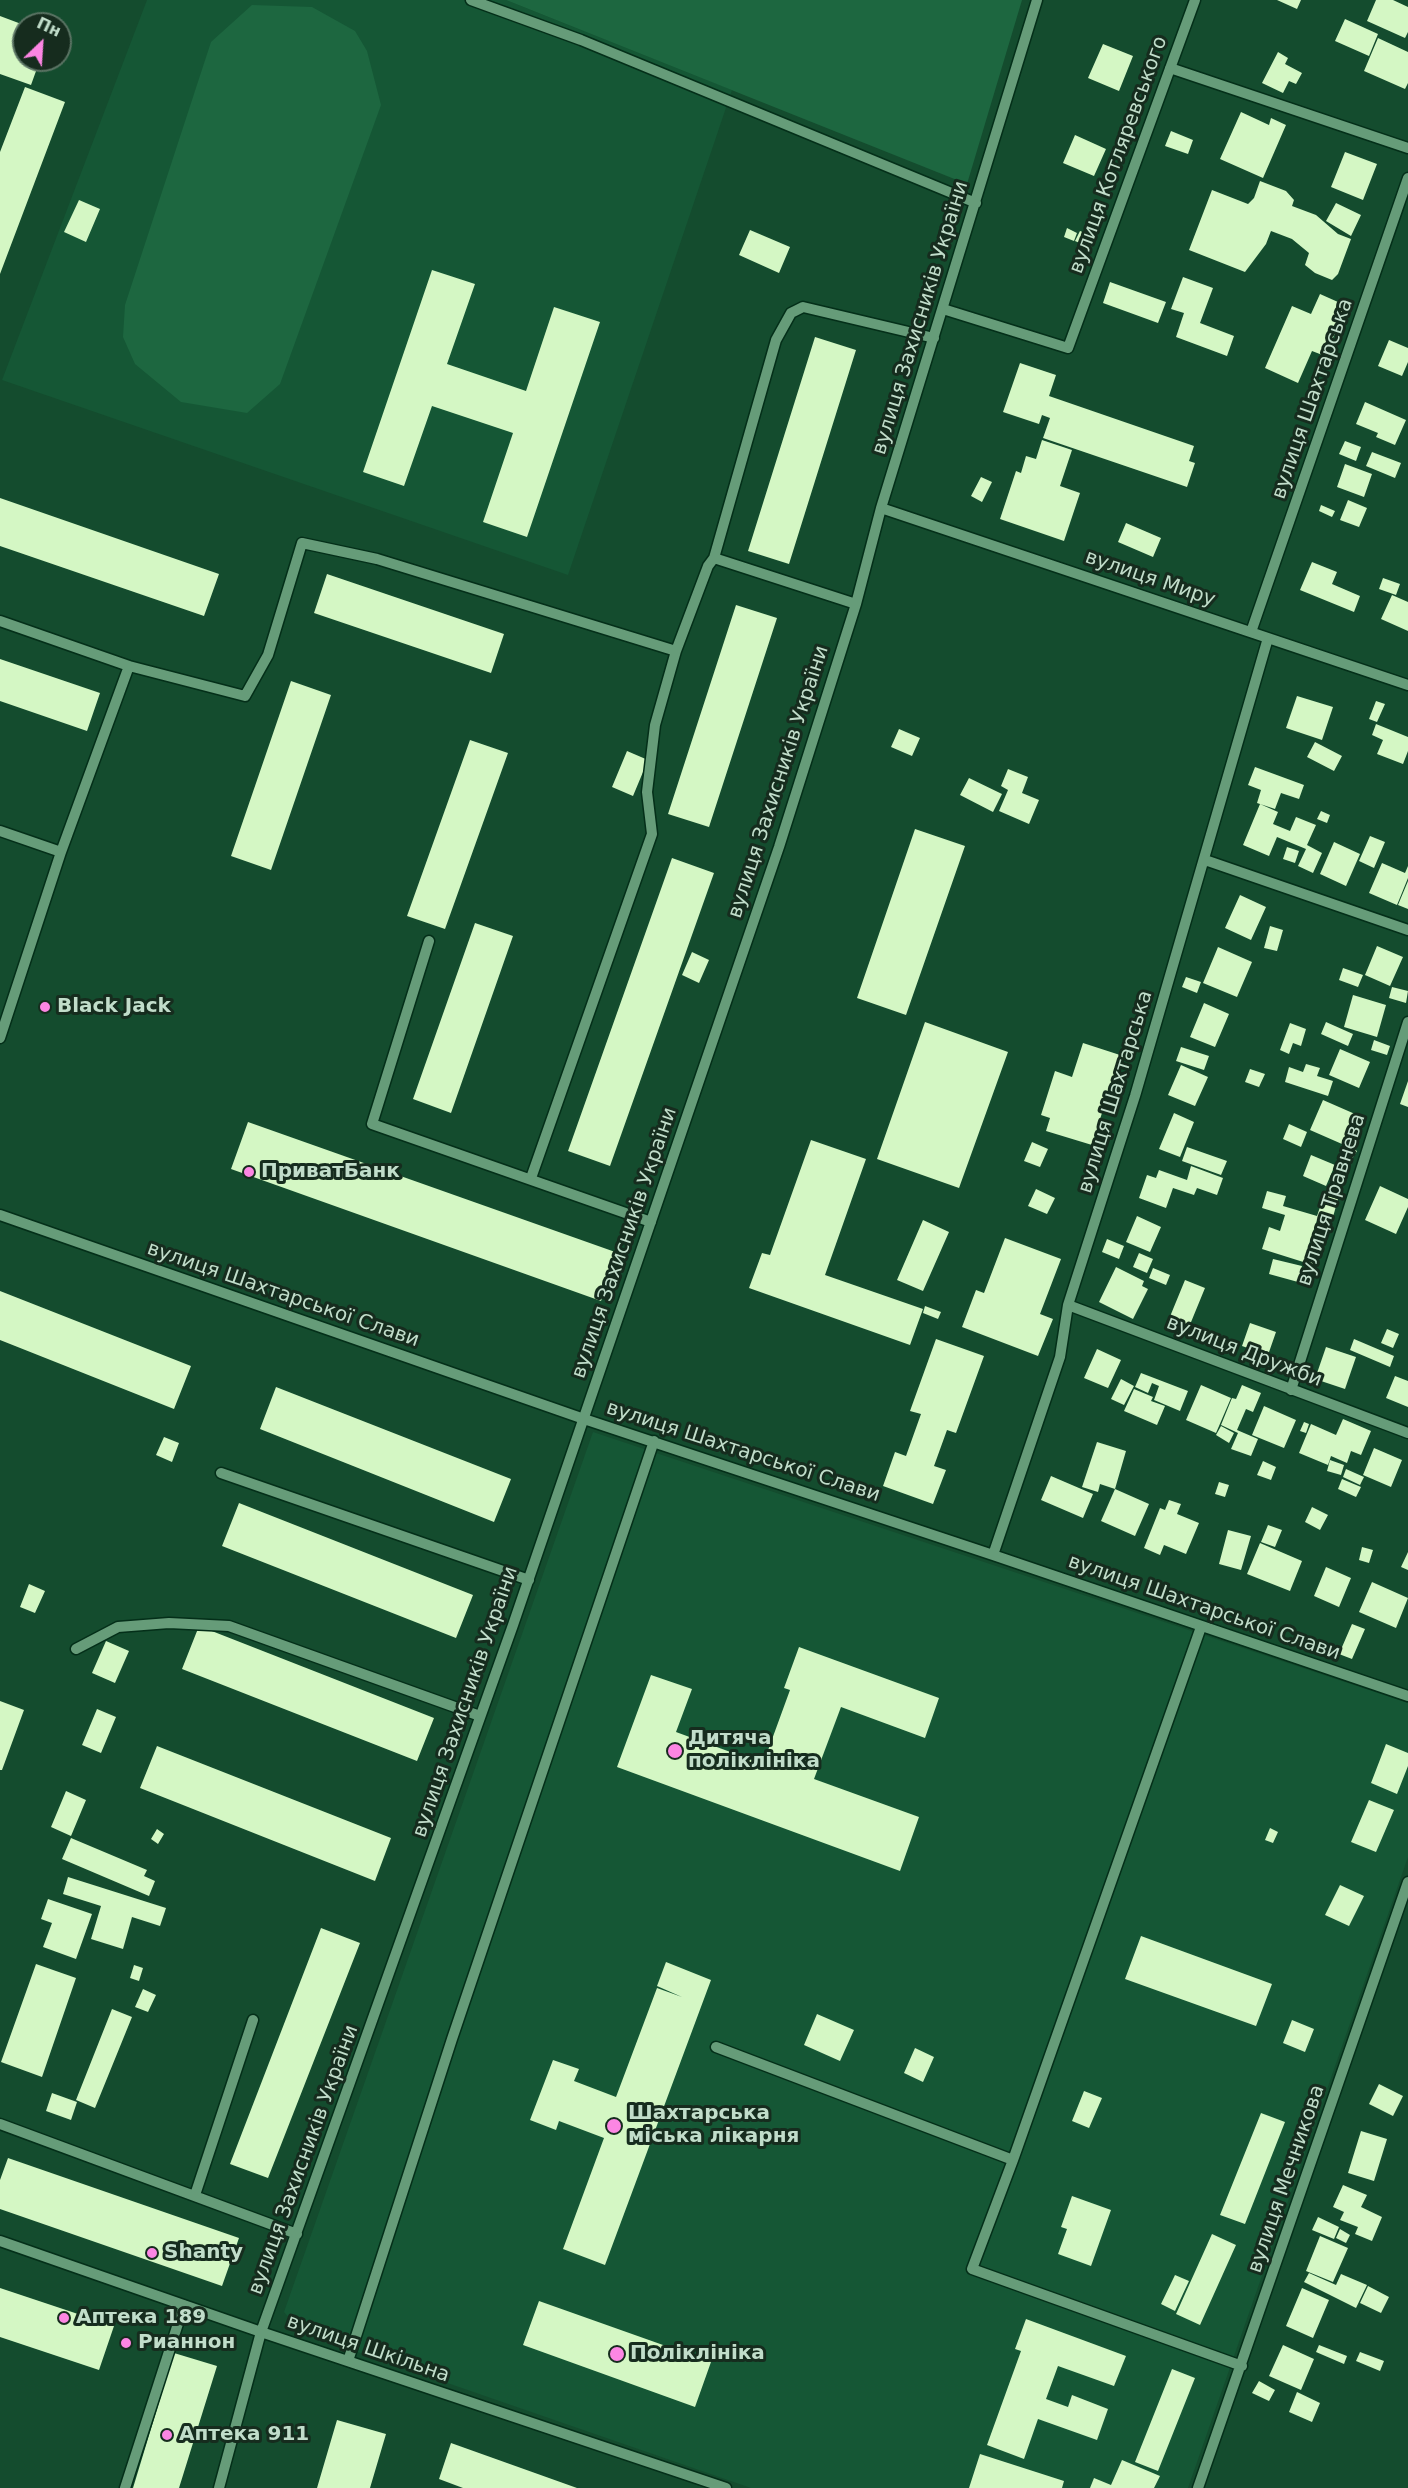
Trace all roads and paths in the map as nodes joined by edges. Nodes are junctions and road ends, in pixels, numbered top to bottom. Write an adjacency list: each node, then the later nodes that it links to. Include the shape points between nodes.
1 (471, 0): 7 (street, via 581,40)
2 (1037, 0): 7 (street, вулиця Захисників України)
3 (1195, 0): 4 (street, вулиця Котляревського)
4 (1170, 68): 5 (street); 9 (street, вулиця Котляревського, via 1068,348)
5 (1408, 148)
6 (1408, 178): 8 (street, вулиця Шахтарська)
7 (975, 203): 9 (street, вулиця Захисників України)
8 (1403, 208): 15 (street, вулиця Шахтарська)
9 (943, 309): 10 (street, вулиця Захисників України)
10 (934, 338): 11 (street, вулиця Захисників України); 12 (street, via 803,307 791,313 776,340)
11 (881, 508): 13 (street, вулиця Захисників України); 15 (street, вулиця Миру)
12 (714, 558): 13 (street); 17 (street)
13 (856, 604): 29 (street, вулиця Захисників України, via 779,847)
14 (0, 621): 18 (street)
15 (1251, 632): 16 (street, вулиця Миру)
16 (1268, 638): 19 (street, вулиця Миру); 22 (street, вулиця Шахтарська)
17 (676, 651): 18 (street, via 377,559 302,543 268,655 245,696); 27 (street, via 655,725 647,792 652,834)
18 (129, 666): 21 (street)
19 (1408, 685)
20 (0, 831): 21 (street)
21 (61, 852): 26 (street)
22 (1205, 860): 23 (street); 30 (street, вулиця Шахтарська)
23 (1408, 930)
24 (429, 941): 27 (street, via 372,1124)
25 (1408, 1022): 31 (street, вулиця Травнева)
26 (0, 1038)
27 (531, 1178): 29 (street)
28 (0, 1215): 32 (street, вулиця Шахтарської Слави)
29 (651, 1222): 32 (street, вулиця Захисників України)
30 (1068, 1305): 31 (street, вулиця Дружби); 36 (street, вулиця Шахтарська, via 1060,1357)
31 (1291, 1390): 33 (street, вулиця Дружби)
32 (584, 1419): 34 (street, вулиця Шахтарської Слави); 37 (street, вулиця Захисників України)
33 (1408, 1432)
34 (654, 1441): 36 (street, вулиця Шахтарської Слави); 52 (street)
35 (221, 1473): 37 (street)
36 (993, 1555): 38 (street, вулиця Шахтарської Слави)
37 (529, 1580): 41 (street, вулиця Захисників України)
38 (1200, 1627): 40 (street, вулиця Шахтарської Слави); 46 (street)
39 (76, 1650): 41 (street, via 118,1627 169,1623 229,1626)
40 (1408, 1696)
41 (480, 1716): 48 (street, вулиця Захисників України)
42 (1408, 1882): 53 (street, вулиця Мечникова)
43 (253, 2020): 47 (street)
44 (716, 2047): 46 (street)
45 (0, 2124): 47 (street)
46 (1013, 2160): 53 (street, via 972,2269)
47 (195, 2195): 48 (street)
48 (297, 2234): 51 (street, вулиця Захисників України)
49 (0, 2241): 50 (street, вулиця Шкільна)
50 (184, 2305): 51 (street, вулиця Шкільна); 55 (street)
51 (261, 2332): 52 (street, вулиця Шкільна); 56 (street, вулиця Захисників України)
52 (348, 2361): 54 (street, вулиця Шкільна)
53 (1242, 2366): 58 (street, вулиця Мечникова)
54 (711, 2486): 57 (street, вулиця Шкільна)
55 (125, 2488)
56 (219, 2488)
57 (726, 2488)
58 (1198, 2488)

